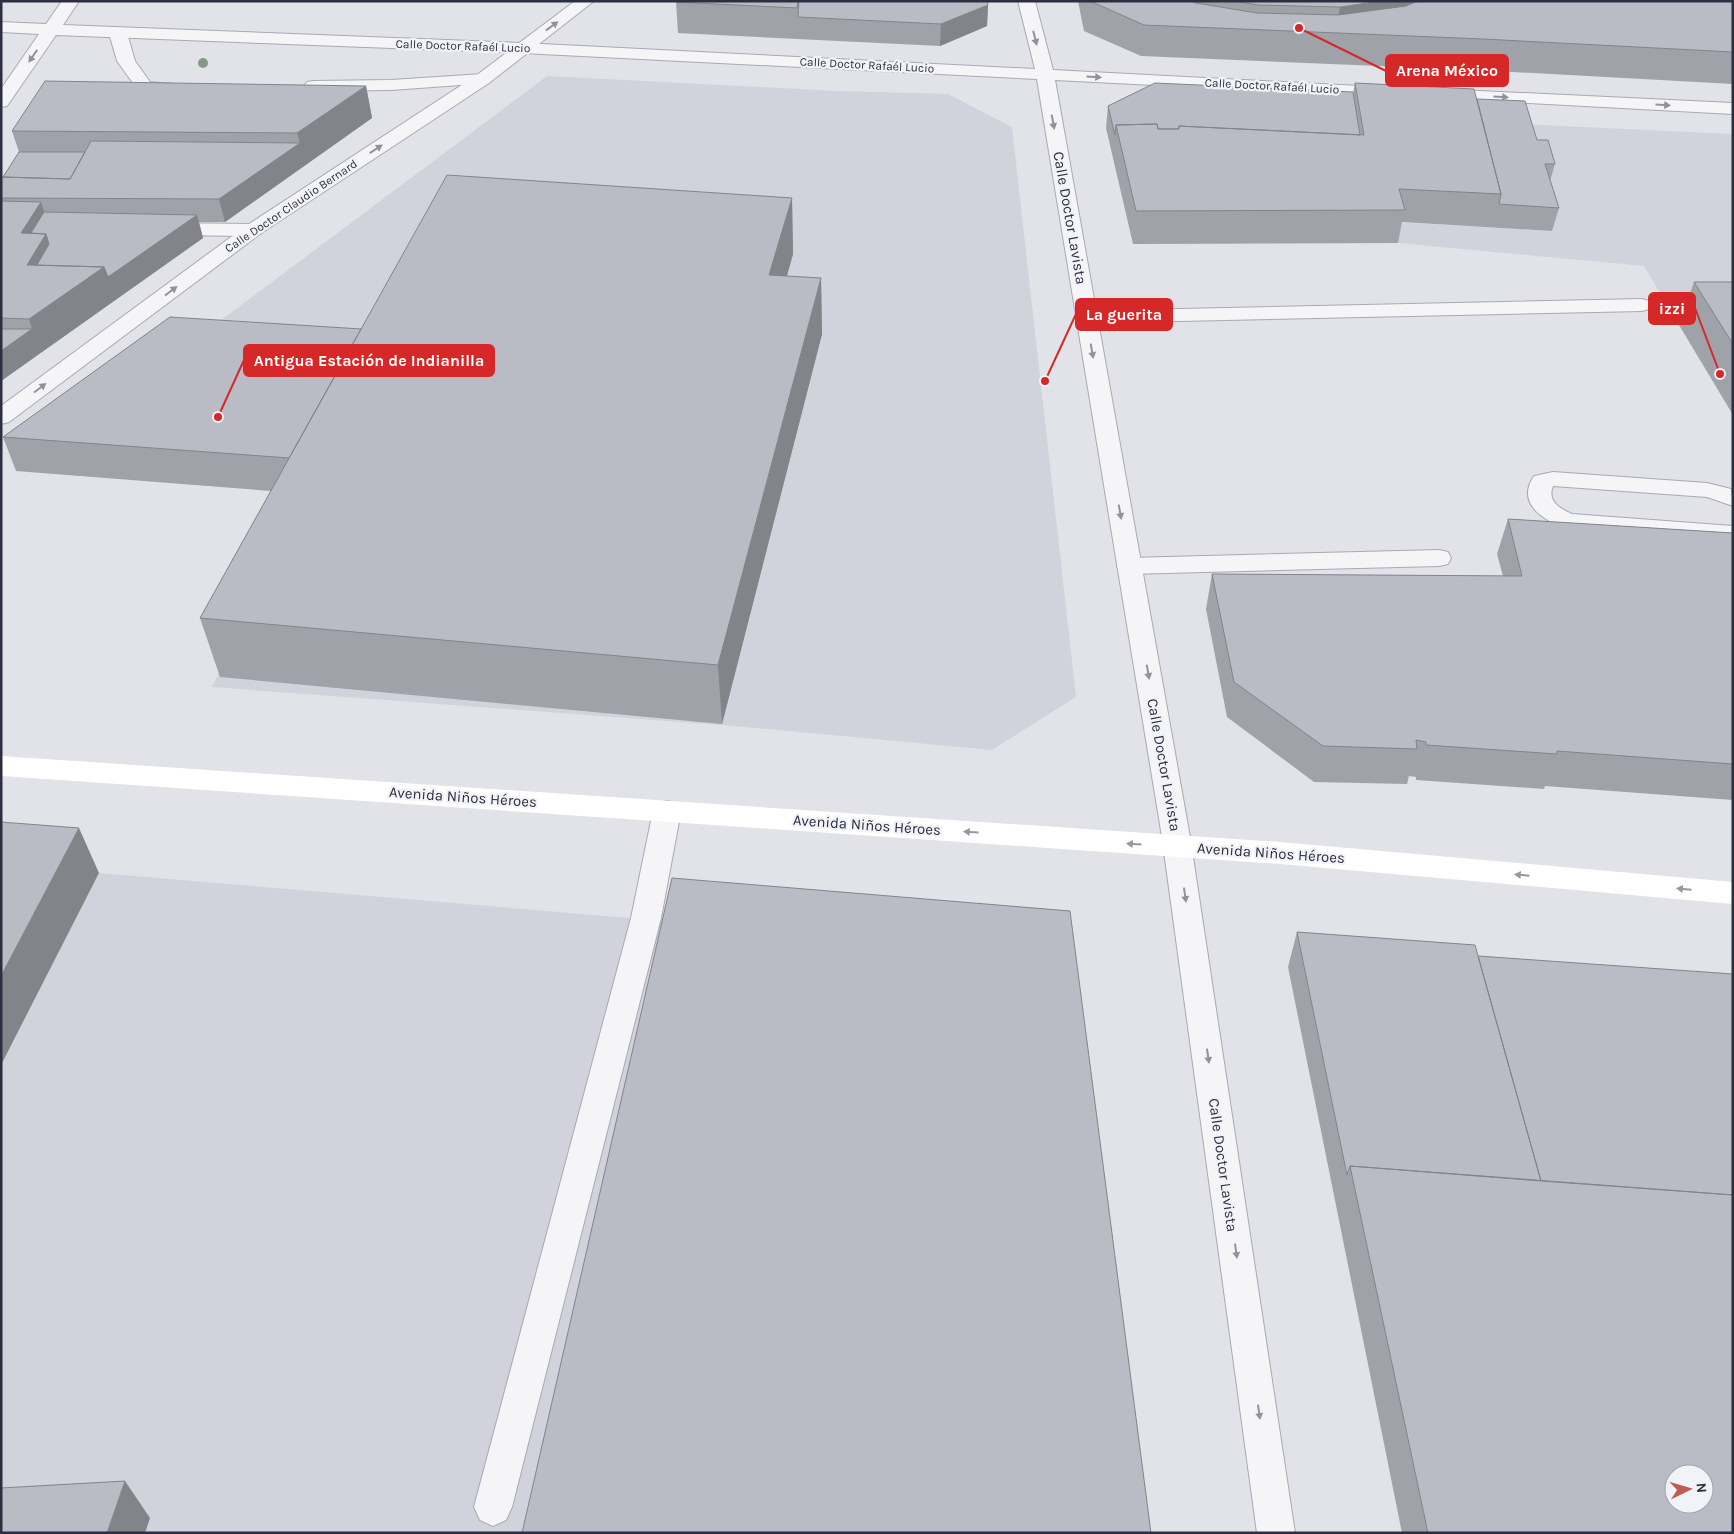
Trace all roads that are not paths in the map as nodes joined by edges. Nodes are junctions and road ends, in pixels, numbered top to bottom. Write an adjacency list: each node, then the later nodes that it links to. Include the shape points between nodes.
1 (71, 1): 5 (street)
2 (586, 1): 7 (street, Calle Doctor Claudio Bernard, one-way to 2)
3 (1026, 1): 8 (street, Calle Doctor Lavista, one-way to 8)
4 (1, 26): 5 (street, Calle Doctor Rafaél Lucio)
5 (52, 29): 6 (street, Calle Doctor Rafaél Lucio); 14 (street, one-way to 14)
6 (118, 33): 7 (street, Calle Doctor Rafaél Lucio); 11 (street, via 126,61 144,86 164,90)
7 (522, 48): 8 (street, Calle Doctor Rafaél Lucio); 9 (street, Calle Doctor Claudio Bernard)
8 (1045, 74): 12 (street, Calle Doctor Rafaél Lucio, one-way to 12); 19 (street, Calle Doctor Lavista, one-way to 19)
9 (483, 79): 10 (street); 17 (street, Calle Doctor Claudio Bernard, one-way to 9)
10 (292, 87)
11 (194, 89)
12 (1404, 92)
13 (1424, 93): 15 (street, one-way to 15)
14 (1, 102)
15 (1733, 109)
16 (147, 229): 17 (street)
17 (253, 230): 20 (street, Calle Doctor Claudio Bernard, one-way to 17)
18 (1642, 305): 19 (street)
19 (1086, 317): 24 (street, Calle Doctor Lavista, one-way to 24)
20 (1, 417)
21 (1733, 498): 22 (street, via 1707,490 1553,479 1542,481 1539,488 1544,508 1552,516 1569,521)
22 (1733, 534)
23 (1439, 558): 24 (street)
24 (1129, 566): 27 (street, Calle Doctor Lavista, one-way to 27)
25 (1, 766): 26 (main road, Avenida Niños Héroes)
26 (667, 811): 27 (main road, Avenida Niños Héroes, one-way to 26); 29 (street, via 646,918)
27 (1177, 847): 28 (main road, Avenida Niños Héroes, one-way to 27, via 1280,853); 30 (street, Calle Doctor Lavista, one-way to 30)
28 (1733, 893)
29 (493, 1507)
30 (1276, 1533)

